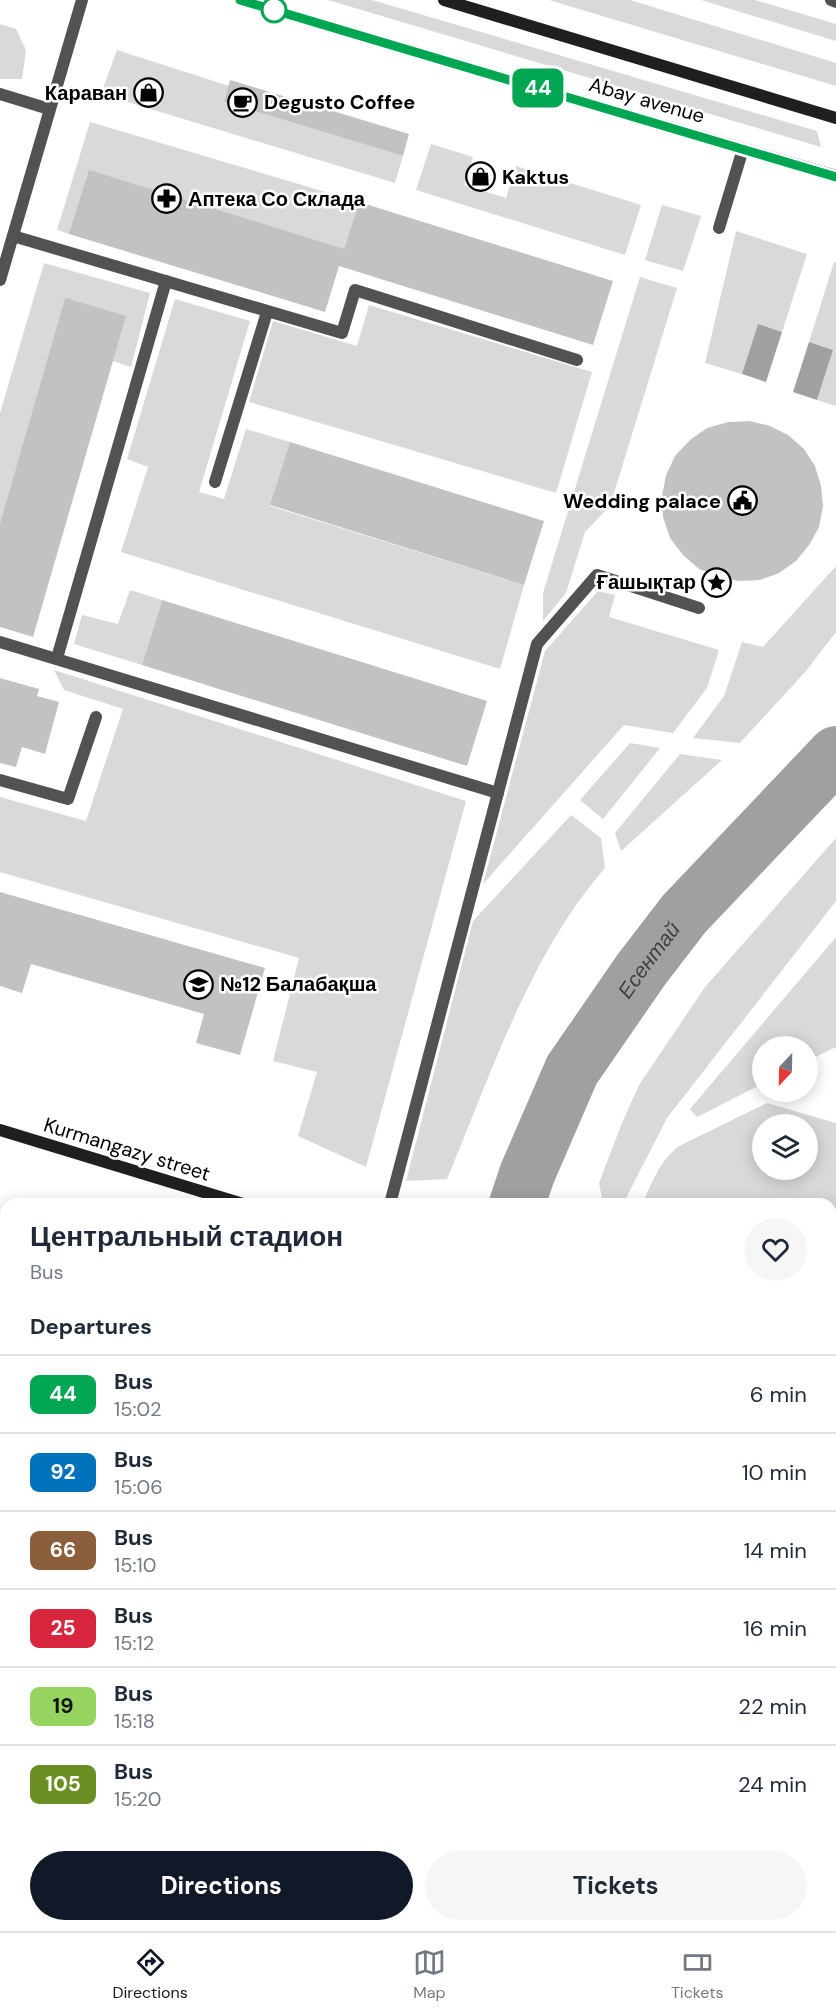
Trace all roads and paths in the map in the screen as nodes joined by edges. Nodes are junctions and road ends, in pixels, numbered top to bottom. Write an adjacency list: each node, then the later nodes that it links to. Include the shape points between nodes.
1 (82, 0): 7 (street)
2 (240, 0): 9 (main road, Abay avenue)
3 (444, 0): 8 (main road, Abay avenue)
4 (831, 0): 5 (street)
5 (836, 2)
6 (0, 94): 7 (street)
7 (49, 109): 12 (street)
8 (836, 118)
9 (743, 149): 10 (main road, Abay avenue); 11 (street)
10 (836, 177)
11 (719, 228)
12 (13, 236): 13 (street); 14 (street)
13 (0, 280)
14 (166, 281): 15 (street); 20 (street)
15 (267, 312): 16 (street, via 342,333 355,290); 17 (street)
16 (577, 360)
17 (215, 482)
18 (699, 608): 23 (street, via 597,575 537,644)
19 (0, 642): 20 (street)
20 (57, 658): 23 (street)
21 (96, 717): 22 (street, via 68,799)
22 (0, 780)
23 (498, 793): 26 (street)
24 (0, 1130): 25 (main road, Kurmangazy street)
25 (223, 1198)
26 (392, 1198)

